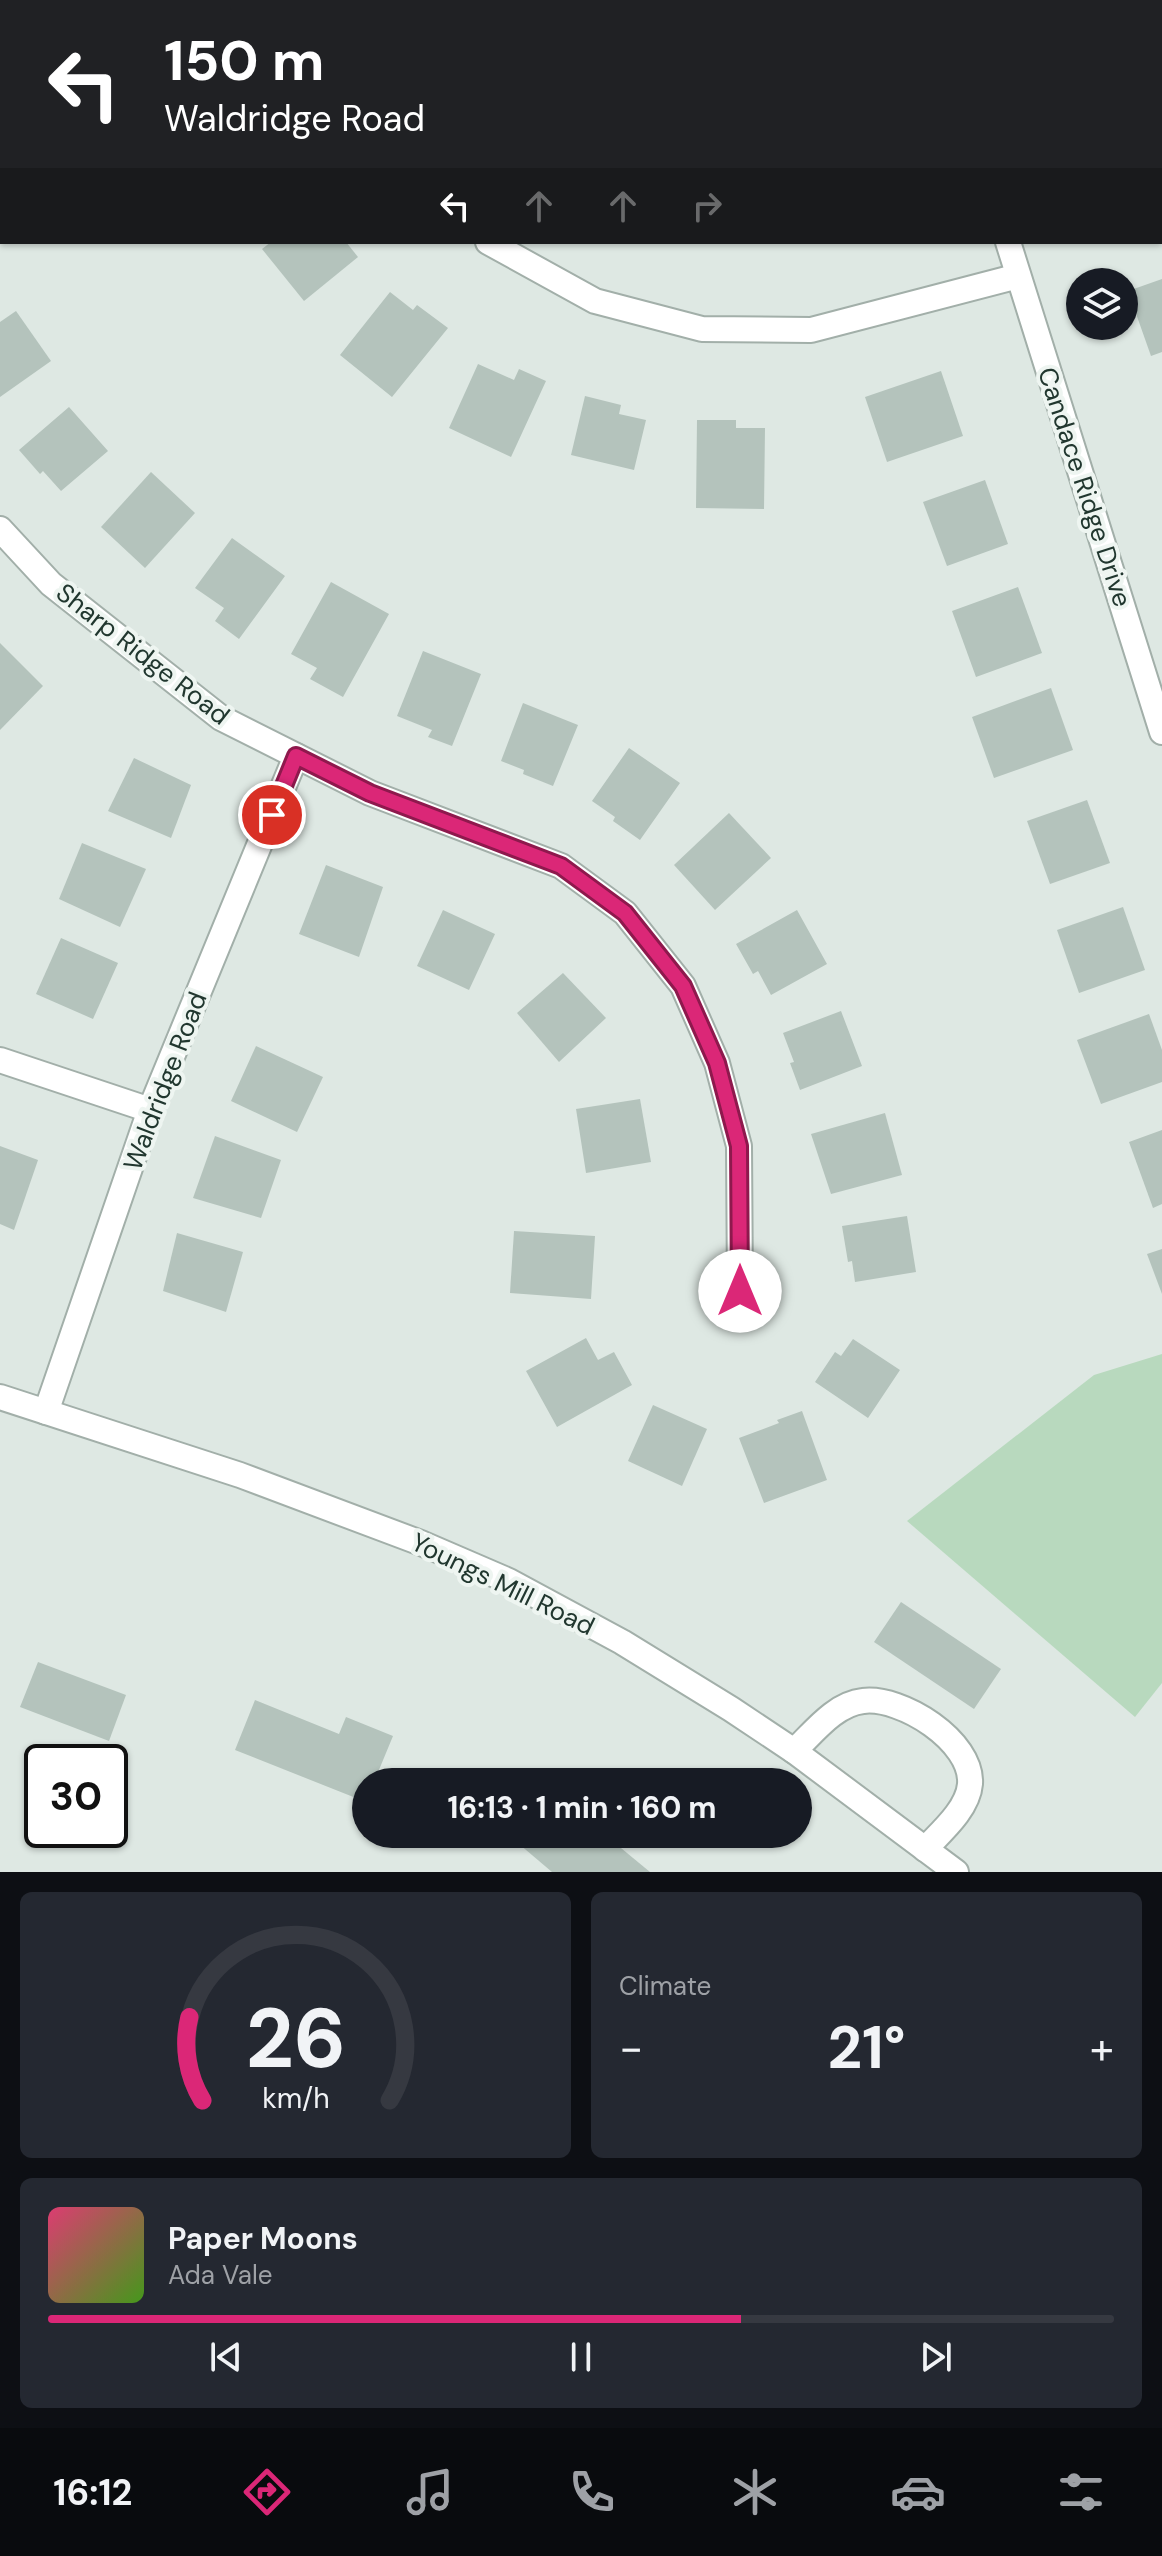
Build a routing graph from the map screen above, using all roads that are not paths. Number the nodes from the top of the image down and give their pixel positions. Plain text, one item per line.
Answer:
1 (492, 244) edge
2 (1009, 244) edge
3 (1018, 276) junction
4 (0, 529) edge
5 (1162, 732) edge
6 (296, 756) junction
7 (0, 1060) edge
8 (150, 1110) junction
9 (740, 1291) dead end
10 (0, 1397) edge
11 (46, 1412) junction
12 (794, 1751) junction
13 (925, 1849) junction
14 (956, 1872) edge

1 - 3 street
2 - 3 street, Candace Ridge Drive
3 - 5 street, Candace Ridge Drive
4 - 6 street, Sharp Ridge Road
6 - 8 street, Waldridge Road
6 - 9 street, Sharp Ridge Road
7 - 8 street
8 - 11 street, Waldridge Road
10 - 11 street, Youngs Mill Road
11 - 12 street, Youngs Mill Road
12 - 13 street, Youngs Mill Road
12 - 13 street
13 - 14 street, Youngs Mill Road

